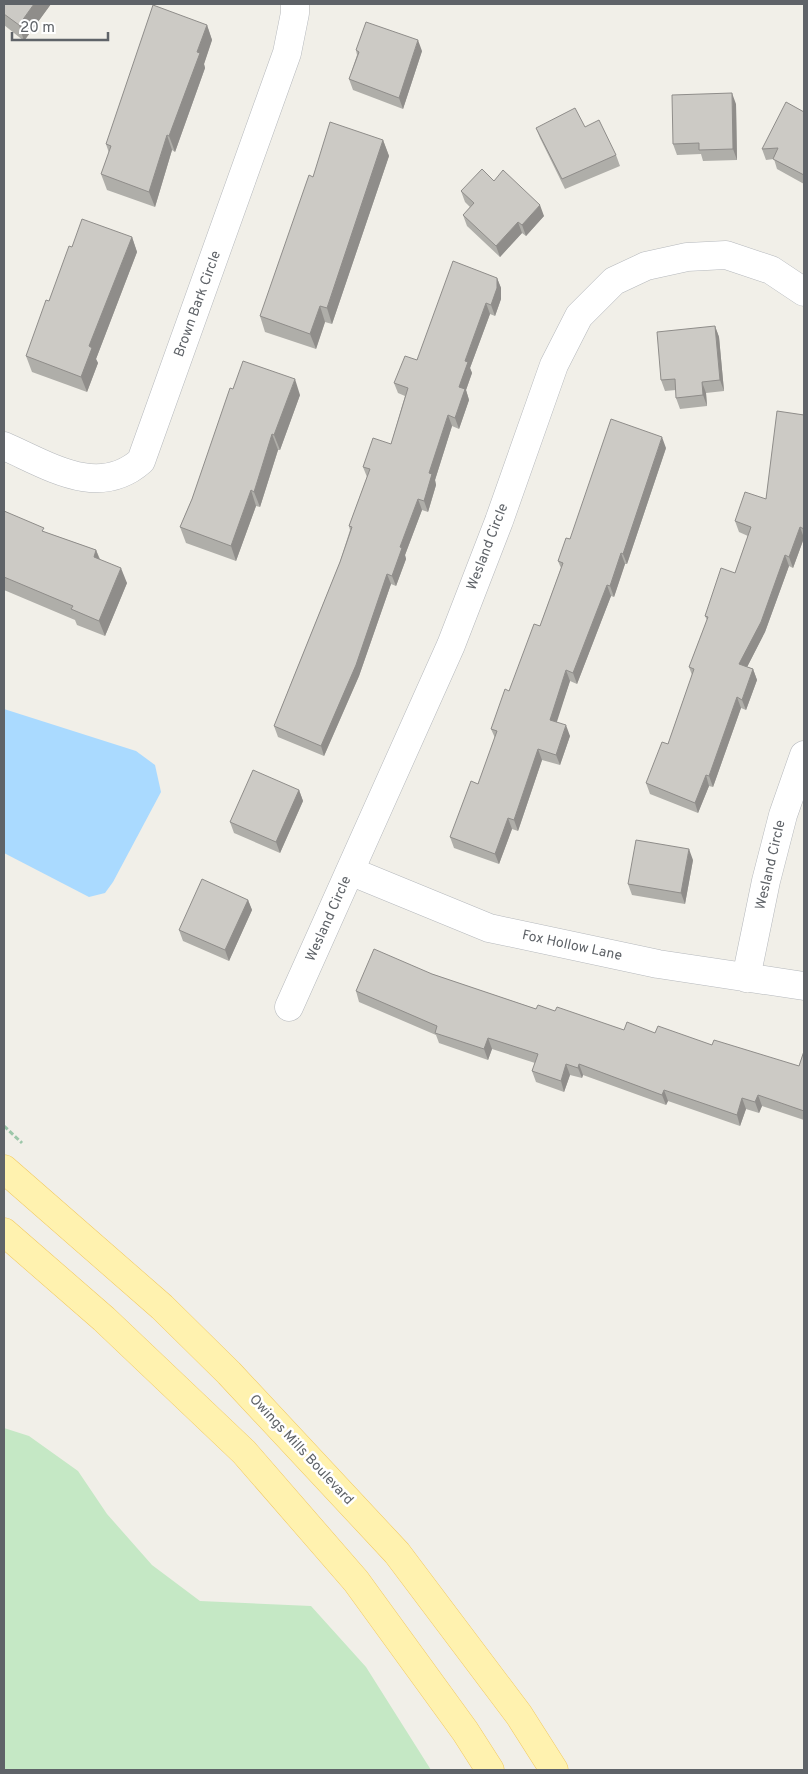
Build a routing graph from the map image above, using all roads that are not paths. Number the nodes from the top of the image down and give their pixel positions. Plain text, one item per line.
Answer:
1 (295, 4) edge
2 (804, 292) edge
3 (4, 446) edge
4 (804, 755) edge
5 (350, 870) junction
6 (746, 978) junction
7 (804, 986) edge
8 (289, 1007) dead end
9 (4, 1169) edge
10 (4, 1232) edge
11 (490, 1770) edge
12 (554, 1770) edge

1 - 3 street, Brown Bark Circle
2 - 5 street, Wesland Circle
4 - 6 street, Wesland Circle
5 - 6 street, Fox Hollow Lane
5 - 8 street, Wesland Circle
6 - 7 street, Fox Hollow Lane
9 - 12 main road, Owings Mills Boulevard
10 - 11 main road

